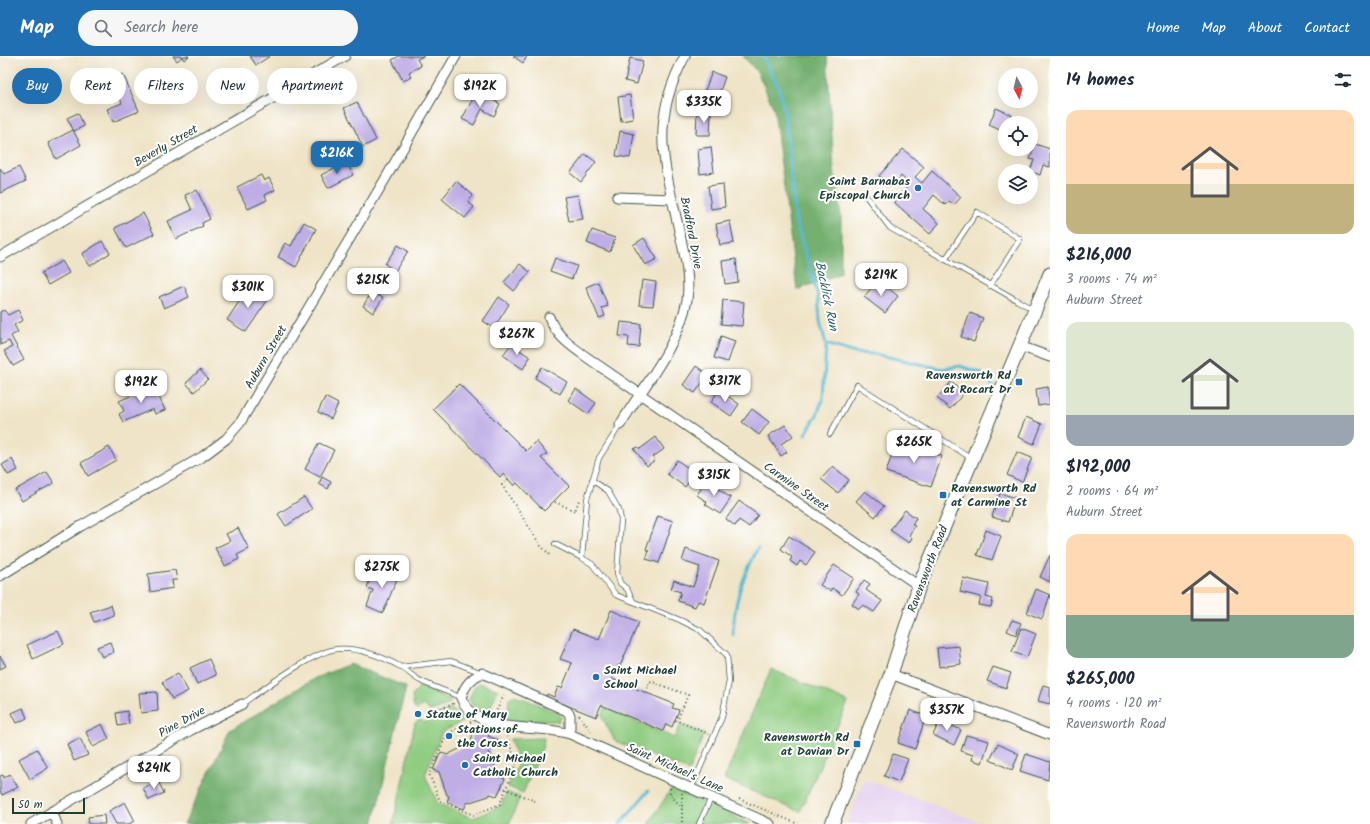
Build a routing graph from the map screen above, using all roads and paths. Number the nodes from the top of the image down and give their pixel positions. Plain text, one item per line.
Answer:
1 (345, 56) edge
2 (456, 56) edge
3 (685, 56) edge
4 (865, 195) dead end
5 (617, 197) dead end
6 (672, 199) junction
7 (0, 257) edge
8 (945, 260) junction
9 (1050, 274) edge
10 (990, 286) junction
11 (1035, 311) junction
12 (549, 317) dead end
13 (1020, 346) junction
14 (1050, 357) edge
15 (640, 393) junction
16 (620, 425) joint
17 (830, 434) dead end
18 (972, 459) junction
19 (508, 479) dead end
20 (592, 480) junction
21 (555, 502) dead end
22 (575, 511) dead end
23 (555, 544) dead end
24 (550, 555) dead end
25 (582, 558) junction
26 (0, 576) edge
27 (919, 586) junction
28 (633, 602) junction
29 (401, 667) junction
30 (482, 673) junction
31 (891, 674) junction
32 (509, 685) junction
33 (646, 692) dead end
34 (461, 698) junction
35 (242, 704) joint
36 (453, 704) dead end
37 (430, 713) dead end
38 (493, 716) dead end
39 (472, 722) dead end
40 (570, 734) junction
41 (507, 735) dead end
42 (1050, 735) edge
43 (714, 736) junction
44 (672, 781) junction
45 (682, 785) junction
46 (501, 787) dead end
47 (506, 789) junction
48 (691, 789) junction
49 (733, 796) dead end
50 (711, 798) junction
51 (535, 801) dead end
52 (682, 808) junction
53 (52, 812) junction
54 (32, 824) edge
55 (57, 824) edge
56 (682, 824) edge
57 (699, 824) edge
58 (770, 824) edge
59 (798, 824) edge
60 (832, 824) edge

1 - 7 street, Beverly Street
2 - 26 street, Auburn Street
3 - 6 street, Bradford Drive
4 - 8 lane
5 - 6 street
6 - 15 street, Bradford Drive
8 - 10 lane
8 - 10 lane
9 - 11 main road, Ravensworth Road
10 - 11 lane
11 - 13 main road, Ravensworth Road
12 - 15 street, Carmine Street
13 - 14 street
13 - 18 main road, Ravensworth Road
15 - 16 street, Bradford Drive
15 - 27 street, Carmine Street
16 - 20 lane
17 - 18 lane
18 - 27 main road, Ravensworth Road
19 - 24 path
20 - 25 lane
20 - 28 lane
21 - 22 path
23 - 25 lane
25 - 28 lane
27 - 31 main road, Ravensworth Road
28 - 43 lane
29 - 30 lane
29 - 34 lane
29 - 35 lane
30 - 32 street
30 - 34 street
31 - 42 street
31 - 60 main road, Ravensworth Road
32 - 38 path
32 - 40 street
33 - 43 path
34 - 40 street, Saint Michael's Lane
35 - 53 street, Pine Drive
36 - 37 path
39 - 47 path
40 - 44 street, Saint Michael's Lane
41 - 47 path
43 - 48 lane
44 - 45 street, Saint Michael's Lane
44 - 52 path
45 - 48 street, Saint Michael's Lane
45 - 52 path
46 - 47 path
47 - 51 path
48 - 50 street, Saint Michael's Lane
49 - 59 path
50 - 57 lane
50 - 58 street, Saint Michael's Lane
52 - 56 path
53 - 54 street, Pine Drive
53 - 55 street

